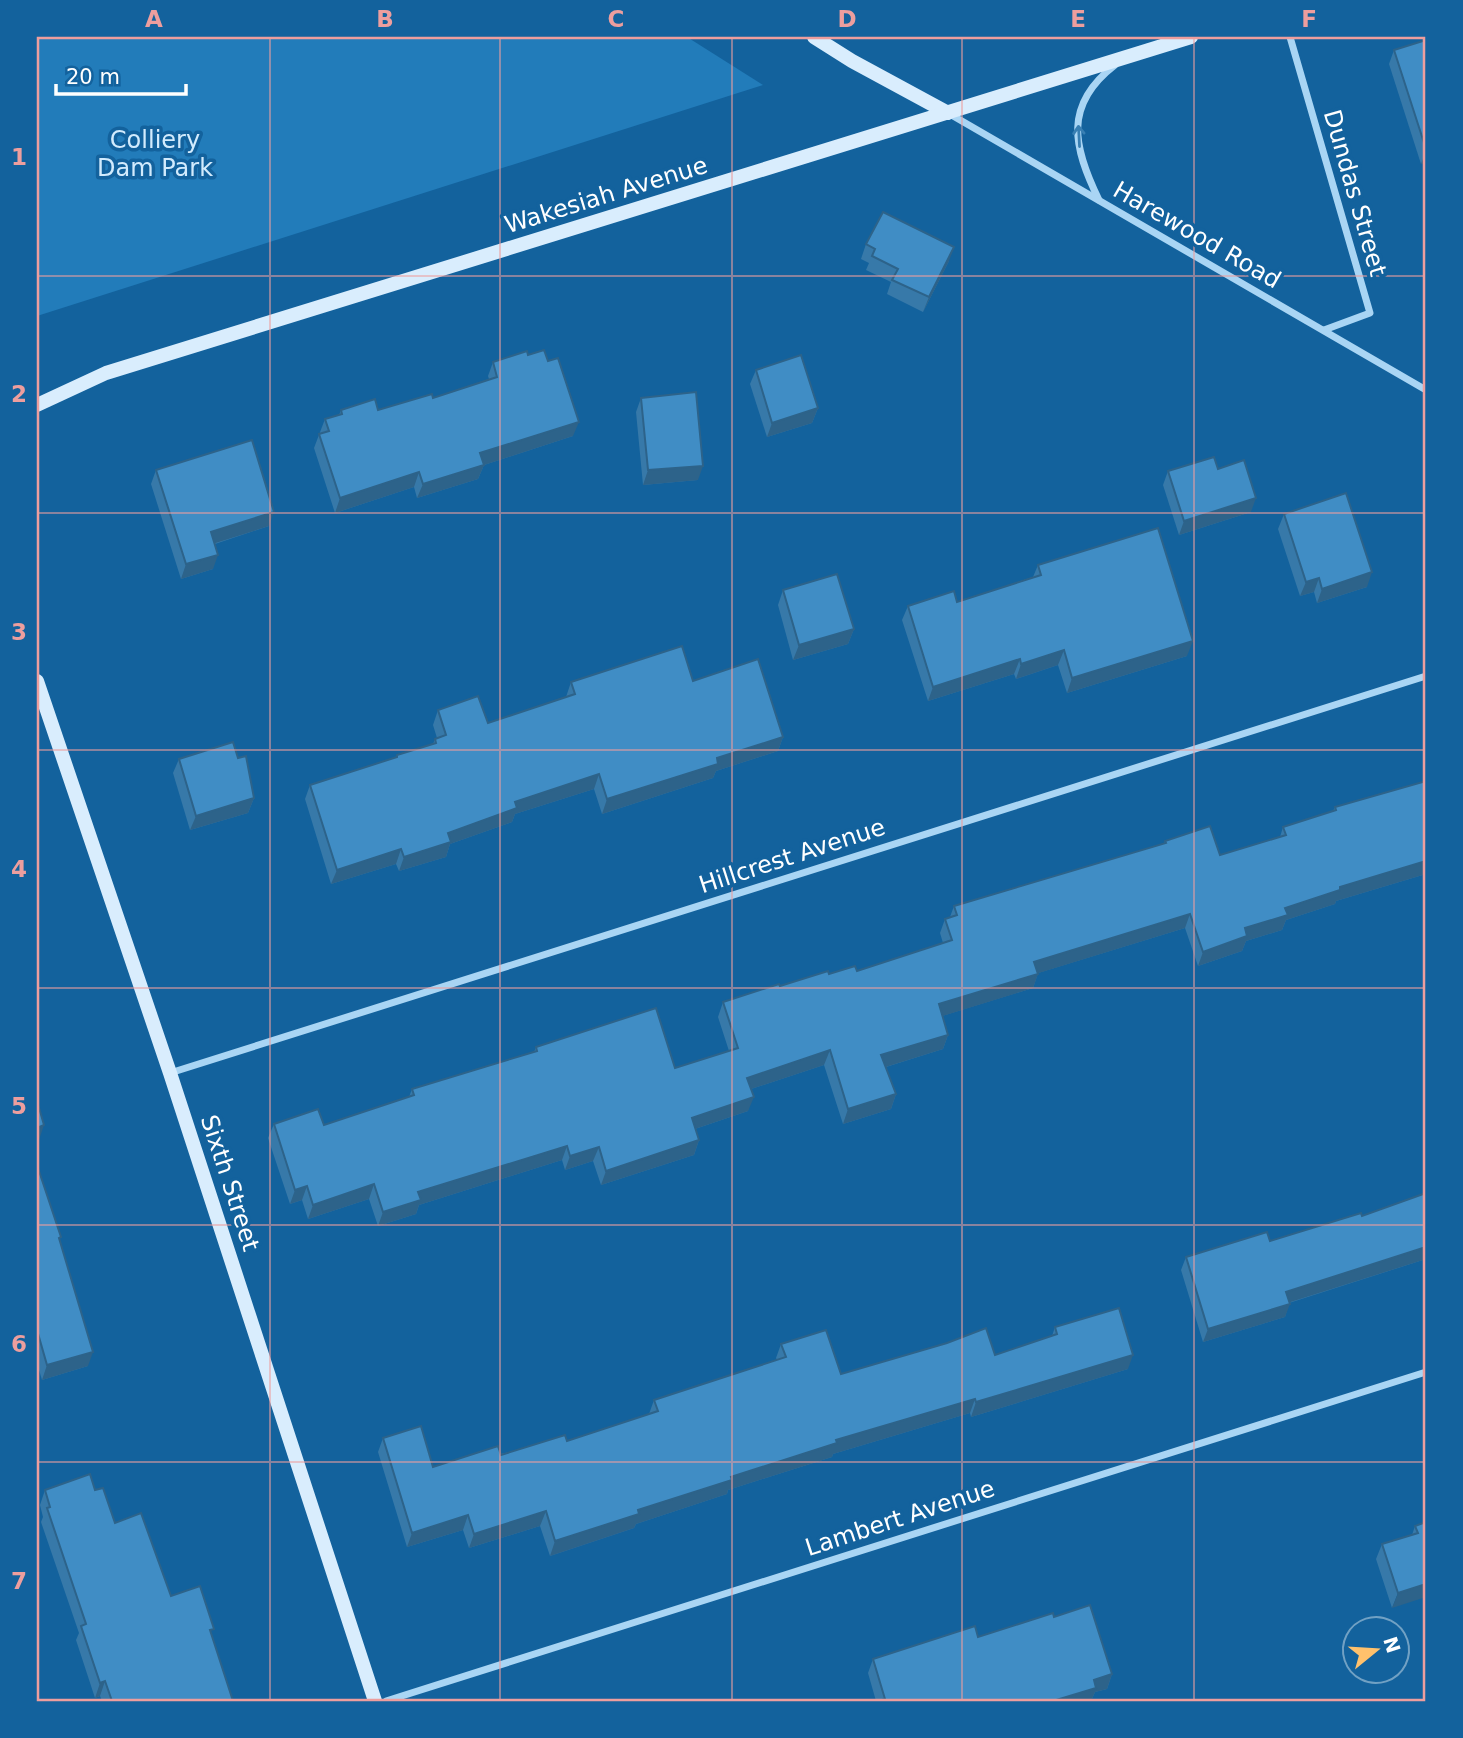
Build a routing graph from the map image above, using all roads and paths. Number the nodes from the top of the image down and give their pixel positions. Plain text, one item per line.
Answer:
1 (814, 37) edge
2 (1191, 37) edge
3 (1290, 37) edge
4 (1133, 55) junction
5 (948, 113) junction
6 (1099, 201) junction
7 (1324, 330) junction
8 (1426, 390) edge
9 (37, 405) edge
10 (1426, 676) edge
11 (37, 681) edge
12 (170, 1073) junction
13 (1426, 1371) edge
14 (375, 1701) edge
15 (386, 1701) edge

1 - 5 street
2 - 4 street, Wakesiah Avenue
3 - 7 street, Dundas Street
4 - 5 street, Wakesiah Avenue
6 -> 4 street
5 - 6 street, Harewood Road
5 - 9 street, Wakesiah Avenue
6 - 7 street, Harewood Road
7 - 8 street, Harewood Road
10 - 12 street, Hillcrest Avenue
11 - 12 street, Sixth Street
12 - 14 street, Sixth Street
13 - 15 street, Lambert Avenue

